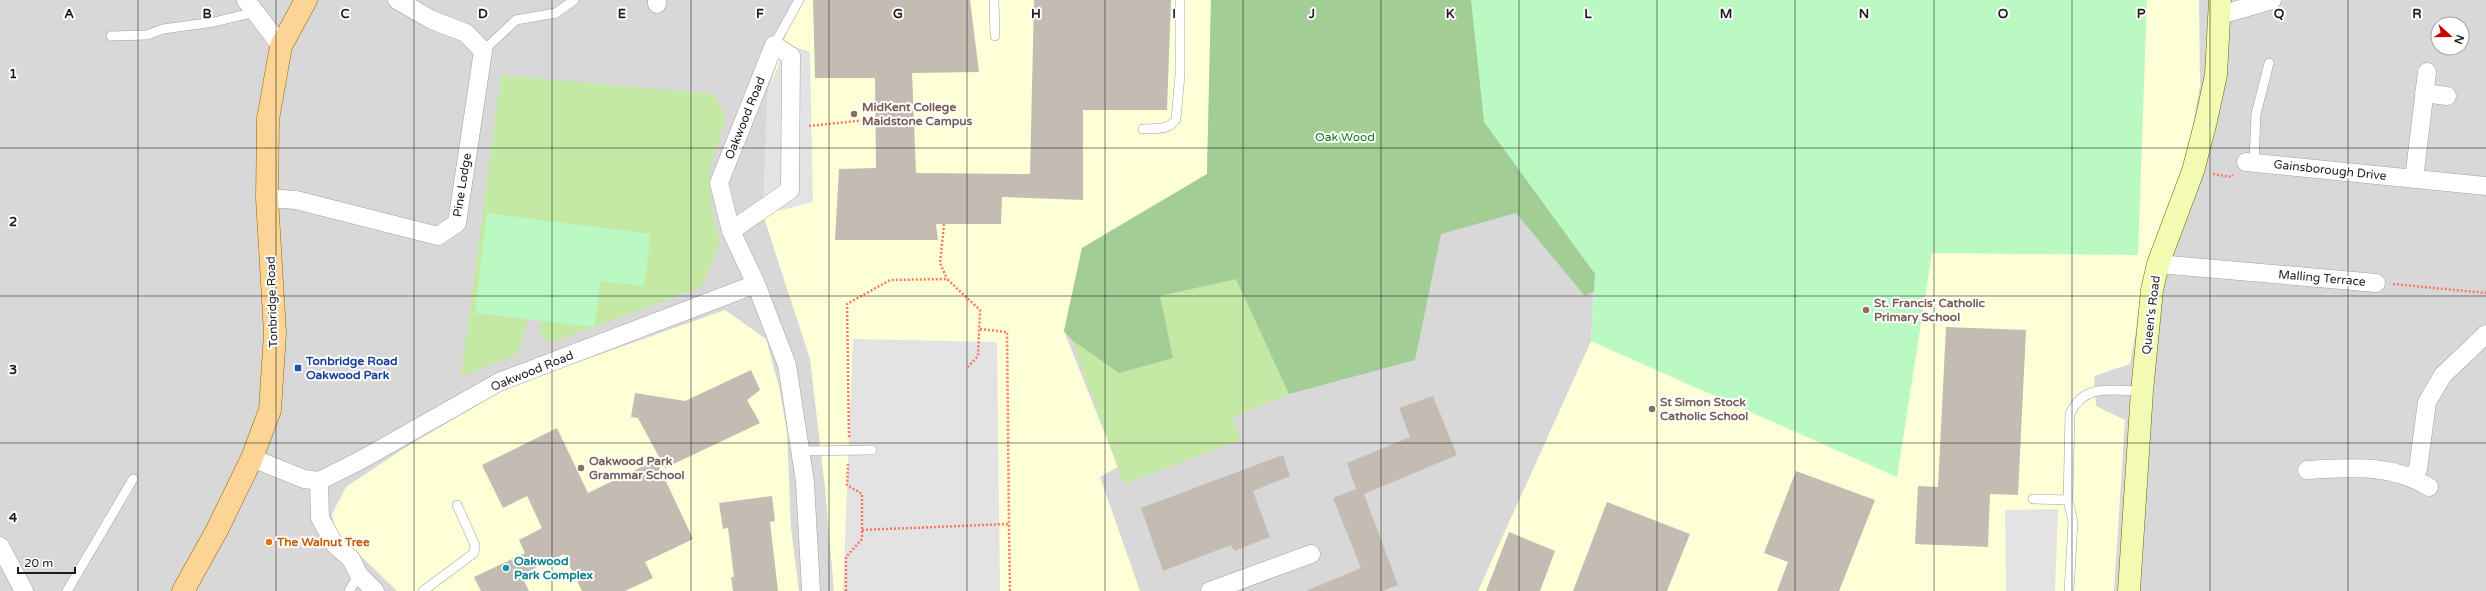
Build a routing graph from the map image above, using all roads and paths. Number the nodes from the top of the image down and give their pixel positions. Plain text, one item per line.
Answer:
1 (306, 0) edge
2 (397, 0) edge
3 (574, 0) edge
4 (799, 0) edge
5 (994, 0) edge
6 (1180, 0) edge
7 (2272, 0) edge
8 (251, 6) edge
9 (2220, 8) edge
10 (111, 36) dead end
11 (995, 36) dead end
12 (281, 46) junction
13 (774, 46) junction
14 (483, 51) junction
15 (2270, 63) dead end
16 (2427, 72) dead end
17 (2424, 93) junction
18 (2447, 96) dead end
19 (876, 119) dead end
20 (791, 127) junction
21 (1143, 129) dead end
22 (2250, 162) junction
23 (2193, 171) junction
24 (2414, 179) junction
25 (2486, 186) edge
26 (267, 198) junction
27 (944, 224) dead end
28 (731, 231) junction
29 (2158, 264) junction
30 (947, 279) junction
31 (2376, 282) joint
32 (756, 284) junction
33 (2486, 293) edge
34 (980, 328) junction
35 (2486, 334) edge
36 (968, 367) dead end
37 (2142, 391) junction
38 (849, 450) junction
39 (872, 450) dead end
40 (800, 451) junction
41 (252, 458) junction
42 (2307, 470) dead end
43 (2412, 477) junction
44 (133, 479) dead end
45 (319, 481) junction
46 (2430, 487) dead end
47 (2034, 499) dead end
48 (2068, 500) junction
49 (457, 505) dead end
50 (1009, 524) junction
51 (862, 530) junction
52 (0, 546) edge
53 (1311, 554) dead end
54 (359, 575) junction
55 (24, 591) edge
56 (67, 591) edge
57 (183, 591) edge
58 (349, 591) edge
59 (375, 591) edge
60 (423, 591) edge
61 (811, 591) edge
62 (846, 591) edge
63 (1010, 591) edge
64 (1210, 591) edge
65 (2069, 591) edge
66 (2129, 591) edge

1 - 12 main road, Tonbridge Road
2 - 14 street
3 - 14 lane
4 - 13 lane, Oakwood Road
5 - 11 lane
6 - 21 lane
7 - 9 street
8 - 10 lane
8 - 12 street
9 - 23 street, Queen's Road
12 - 26 main road, Tonbridge Road
13 - 20 street
13 - 28 street, Oakwood Road
14 - 26 street, Pine Lodge
15 - 22 lane
16 - 17 street
17 - 18 street
17 - 24 street
19 - 20 path
20 - 28 street
22 - 23 path
22 - 24 street, Gainsborough Drive
23 - 29 street, Queen's Road
24 - 25 street, Gainsborough Drive
26 - 41 main road, Tonbridge Road
27 - 30 path
28 - 32 street, Oakwood Road
29 - 31 street, Malling Terrace
29 - 37 street, Queen's Road
30 - 34 path
30 - 38 path
31 - 33 path, Malling Terrace
32 - 40 street, Oakwood Road
32 - 45 street, Oakwood Road
34 - 36 path
34 - 50 path
35 - 43 street
37 - 48 lane
37 - 66 street, Queen's Road
38 - 39 lane
38 - 40 lane
38 - 51 path
40 - 61 street, Oakwood Road
41 - 45 street
41 - 57 main road, Tonbridge Road
42 - 43 street
43 - 46 street
44 - 56 lane
45 - 54 street
47 - 48 lane
48 - 65 lane
49 - 60 lane
50 - 51 path
50 - 63 path
51 - 62 path
52 - 55 street
53 - 64 street
54 - 58 lane
54 - 59 street

